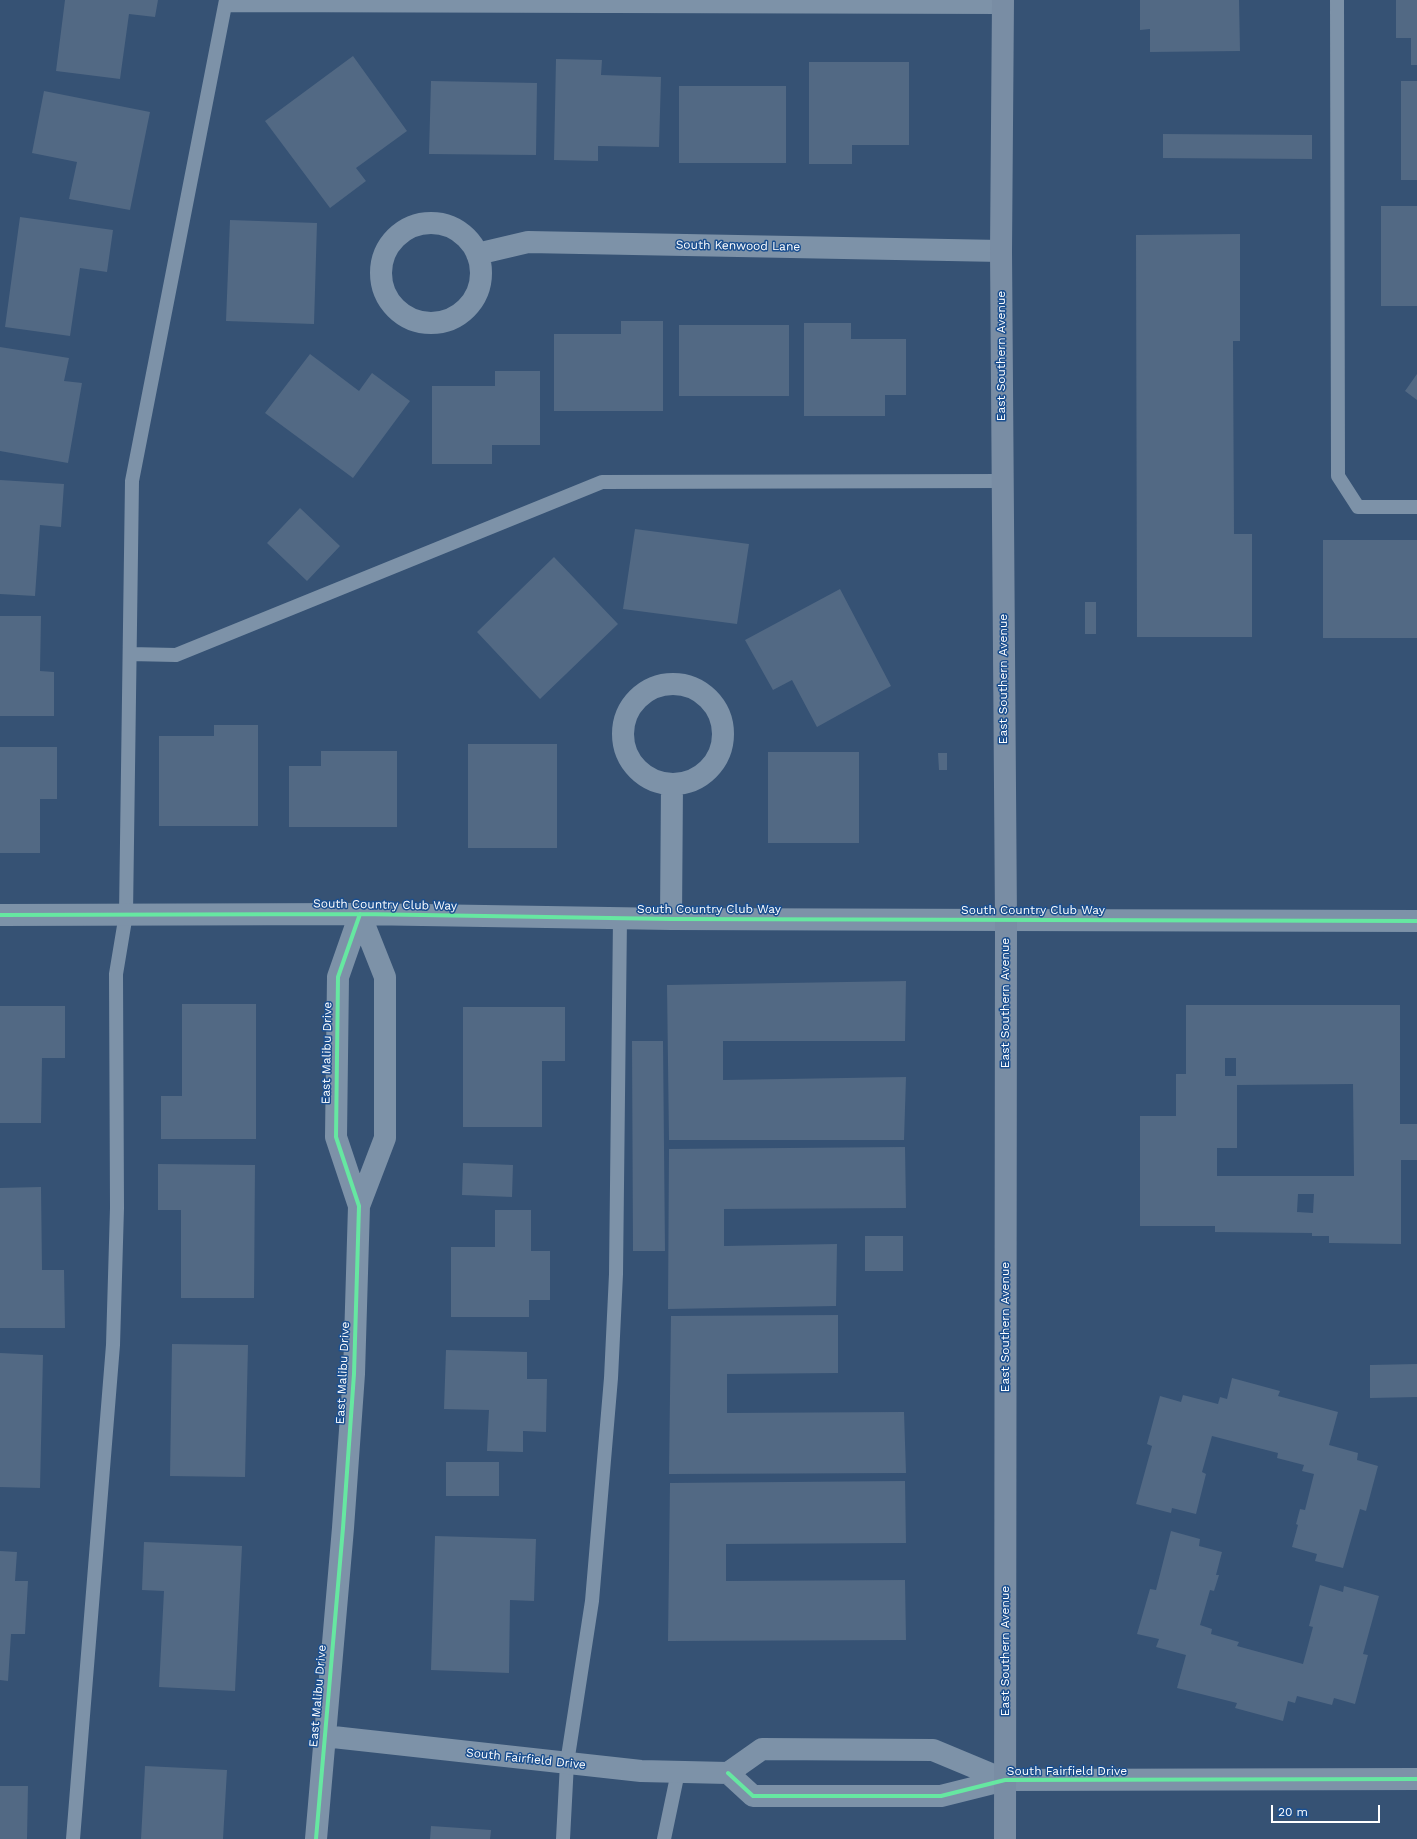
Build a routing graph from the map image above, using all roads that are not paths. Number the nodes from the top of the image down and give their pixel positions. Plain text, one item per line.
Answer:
1 (1337, 0) edge
2 (225, 2) edge
3 (1003, 3) edge
4 (1001, 251) junction
5 (477, 254) junction
6 (1002, 481) junction
7 (1417, 507) edge
8 (130, 654) junction
9 (672, 784) junction
10 (126, 914) junction
11 (360, 914) junction
12 (0, 915) edge
13 (620, 918) junction
14 (672, 919) junction
15 (1006, 920) junction
16 (1417, 922) edge
17 (359, 1206) junction
18 (324, 1736) junction
19 (567, 1763) junction
20 (678, 1772) junction
21 (728, 1773) junction
22 (1417, 1779) edge
23 (1005, 1780) junction
24 (73, 1839) edge
25 (316, 1839) edge
26 (563, 1839) edge
27 (664, 1839) edge
28 (1005, 1839) edge

1 - 7 lane
2 - 3 lane
2 - 8 lane
3 - 4 main road, East Southern Avenue
4 - 5 street, South Kenwood Lane
4 - 6 main road, East Southern Avenue
5 - 5 street
6 - 8 lane
6 - 15 main road, East Southern Avenue
8 - 10 lane
9 - 9 street
9 - 14 street
10 - 11 street, South Country Club Way
10 - 12 street, South Country Club Way
10 - 24 lane
11 - 13 street, South Country Club Way
11 - 17 street, East Malibu Drive
11 - 17 street, East Malibu Drive
13 - 14 street, South Country Club Way
13 - 19 lane
14 - 15 street, South Country Club Way
15 - 16 street, South Country Club Way
15 - 23 main road, East Southern Avenue
17 - 18 street, East Malibu Drive
18 - 19 street, South Fairfield Drive
18 - 25 street, East Malibu Drive
19 - 20 street, South Fairfield Drive
19 - 26 lane
20 - 21 street, South Fairfield Drive
20 - 27 lane
21 - 23 street, South Fairfield Drive
21 - 23 street, South Fairfield Drive
22 - 23 street, South Fairfield Drive
23 - 28 main road, East Southern Avenue

